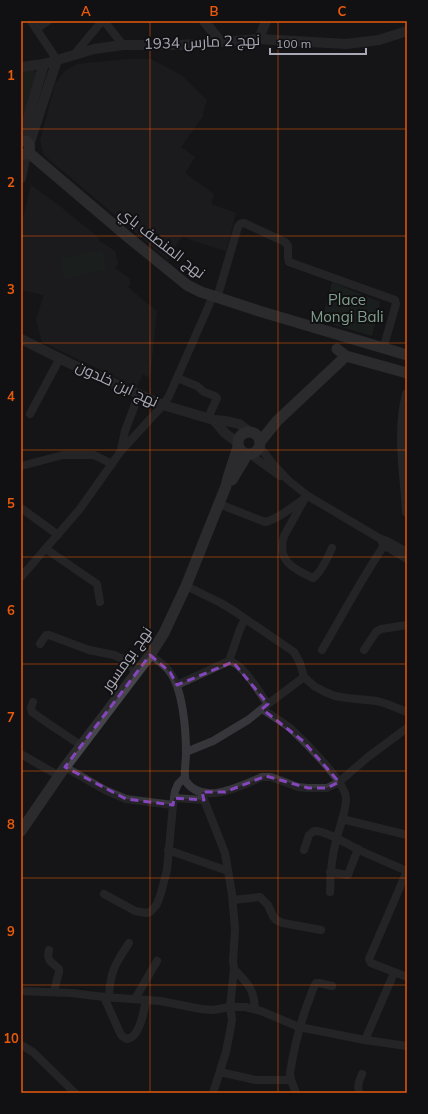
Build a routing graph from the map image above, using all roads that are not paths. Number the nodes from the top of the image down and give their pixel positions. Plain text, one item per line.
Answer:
1 (31, 21) edge
2 (48, 21) edge
3 (103, 21) edge
4 (204, 21) edge
5 (266, 21) edge
6 (36, 29) junction
7 (407, 31) edge
8 (259, 39) junction
9 (221, 42) junction
10 (123, 45) junction
11 (73, 56) junction
12 (56, 60) junction
13 (44, 64) junction
14 (21, 67) edge
15 (24, 147) edge
16 (21, 178) edge
17 (215, 297) junction
18 (344, 337) junction
19 (21, 339) edge
20 (383, 349) junction
21 (341, 352) junction
22 (407, 355) edge
23 (60, 358) junction
24 (407, 373) edge
25 (177, 378) junction
26 (138, 394) junction
27 (407, 394) edge
28 (163, 405) junction
29 (30, 414) dead end
30 (211, 419) junction
31 (277, 421) junction
32 (251, 432) junction
33 (260, 444) junction
34 (243, 450) junction
35 (121, 451) junction
36 (112, 464) junction
37 (21, 466) edge
38 (288, 480) junction
39 (406, 491) edge
40 (306, 496) junction
41 (219, 504) junction
42 (21, 508) edge
43 (407, 512) edge
44 (58, 535) junction
45 (383, 541) junction
46 (332, 548) dead end
47 (46, 549) junction
48 (407, 552) edge
49 (407, 559) edge
50 (21, 577) edge
51 (186, 586) junction
52 (100, 602) dead end
53 (245, 619) junction
54 (407, 625) edge
55 (40, 644) dead end
56 (322, 650) dead end
57 (364, 650) dead end
58 (150, 655) junction
59 (229, 661) junction
60 (137, 673) junction
61 (304, 676) junction
62 (177, 685) junction
63 (33, 702) dead end
64 (265, 706) junction
65 (407, 712) edge
66 (406, 731) edge
67 (82, 746) junction
68 (186, 752) junction
69 (21, 754) edge
70 (62, 772) junction
71 (185, 777) junction
72 (339, 782) junction
73 (202, 792) junction
74 (204, 800) junction
75 (173, 802) junction
76 (342, 820) junction
77 (21, 831) edge
78 (407, 835) edge
79 (337, 838) junction
80 (358, 849) junction
81 (168, 850) junction
82 (304, 850) dead end
83 (228, 871) junction
84 (407, 871) edge
85 (330, 872) junction
86 (330, 892) dead end
87 (104, 894) dead end
88 (233, 900) junction
89 (321, 930) dead end
90 (129, 943) dead end
91 (49, 950) dead end
92 (157, 961) dead end
93 (234, 969) junction
94 (394, 973) junction
95 (407, 978) edge
96 (332, 986) dead end
97 (21, 991) edge
98 (54, 992) junction
99 (106, 997) junction
100 (135, 999) junction
101 (146, 1000) junction
102 (230, 1008) junction
103 (255, 1009) junction
104 (299, 1027) junction
105 (366, 1040) junction
106 (21, 1045) edge
107 (407, 1046) edge
108 (220, 1072) junction
109 (362, 1074) dead end
110 (291, 1080) junction
111 (75, 1093) edge
112 (213, 1093) edge
113 (296, 1093) edge
114 (359, 1093) edge

1 - 6 street
2 - 6 street
3 - 10 street
3 - 11 street
4 - 9 street
5 - 8 street
6 - 12 street
7 - 8 street, نهج 2 مارس 1934
8 - 9 street, نهج 2 مارس 1934
9 - 10 street, نهج 2 مارس 1934
10 - 11 street, نهج 2 مارس 1934
11 - 12 street, نهج 2 مارس 1934
12 - 13 street, نهج 2 مارس 1934
12 - 15 street
13 - 14 street, نهج 2 مارس 1934
13 - 15 street
15 - 16 street
15 - 17 main road, نهج المنصف باي
17 - 18 main road, نهج المنصف باي
17 - 20 street
17 - 25 street
18 - 20 main road, نهج المنصف باي
18 - 21 main road, نهج بومسور
19 - 23 street, نهج ابن خلدون
20 - 22 main road, نهج المنصف باي
21 - 24 main road
21 - 31 main road, نهج بومسور
23 - 26 street, نهج ابن خلدون
23 - 29 street
25 - 28 street
25 - 30 street
26 - 28 street, نهج ابن خلدون
26 - 35 street
27 - 39 street
28 - 30 street, نهج ابن خلدون
28 - 35 street
30 - 32 street, نهج ابن خلدون
30 - 34 street
31 - 32 main road, نهج بومسور
31 - 33 main road, نهج بومسور
32 - 33 main road
32 - 34 main road, نهج بومسور
33 - 34 main road, نهج بومسور
33 - 38 street
34 - 38 street
34 - 41 main road, نهج بومسور
35 - 36 street
36 - 37 street
36 - 44 street
38 - 40 street
39 - 43 street
40 - 41 street
40 - 45 street
40 - 46 street
41 - 51 main road, نهج بومسور
42 - 44 street
44 - 47 street
45 - 48 street
45 - 49 street
45 - 56 street
47 - 50 street
47 - 52 street
51 - 53 street
51 - 58 main road, نهج بومسور
53 - 59 street
53 - 61 street
54 - 57 street
55 - 60 street
58 - 60 main road, نهج بومسور
58 - 62 street
59 - 62 street
59 - 64 street
60 - 67 main road, نهج بومسور
61 - 64 street
61 - 65 street
62 - 68 street
63 - 67 street
64 - 68 street
64 - 72 street
66 - 72 street
67 - 70 main road, نهج بومسور
68 - 71 street
69 - 70 street
70 - 75 street
70 - 77 main road, نهج بومسور
71 - 73 street
71 - 75 street
72 - 73 street
72 - 76 street
73 - 74 street
74 - 75 street
74 - 83 street
75 - 81 street
76 - 78 street
76 - 79 street
79 - 80 street
79 - 82 street
79 - 85 street
80 - 84 street
80 - 85 street
81 - 83 street
81 - 87 street
83 - 88 street
84 - 94 street
85 - 86 street
88 - 89 street
88 - 93 street
90 - 99 street
91 - 98 street
92 - 100 street
93 - 102 street
93 - 103 street
94 - 95 street
94 - 105 street
96 - 104 street
97 - 98 street
98 - 99 street
99 - 100 street
99 - 101 street
100 - 101 street
101 - 102 street
102 - 103 street
102 - 108 street
103 - 104 street
104 - 105 street
104 - 110 street
105 - 107 street
106 - 111 street
108 - 110 street
108 - 112 street
109 - 114 street
110 - 113 street

